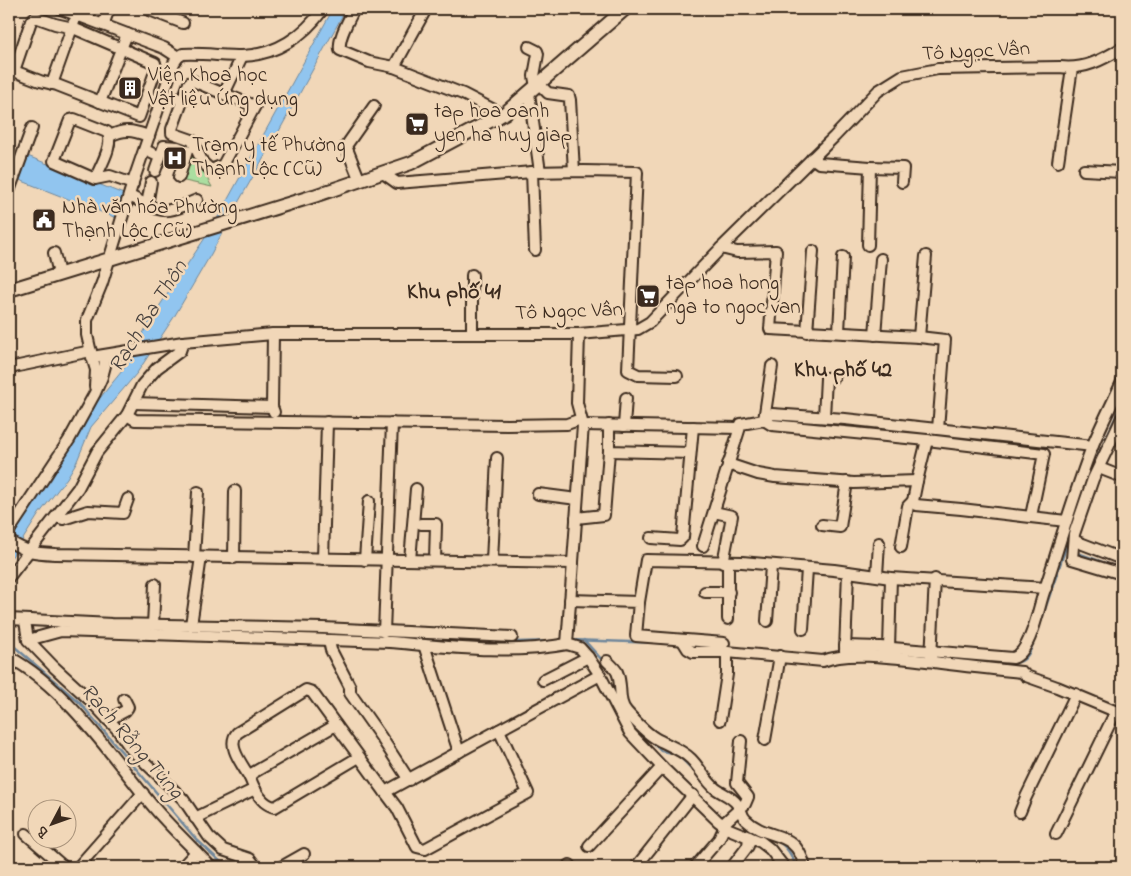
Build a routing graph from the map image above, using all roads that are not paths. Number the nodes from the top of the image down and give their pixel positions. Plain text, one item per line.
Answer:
1 (109, 9) edge
2 (147, 9) edge
3 (323, 9) edge
4 (354, 9) edge
5 (426, 9) edge
6 (625, 9) edge
7 (74, 12) edge
8 (183, 23) dead end
9 (102, 25) junction
10 (73, 28) junction
11 (127, 34) junction
12 (529, 47) dead end
13 (120, 48) junction
14 (1122, 48) edge
15 (242, 56) junction
16 (178, 57) junction
17 (394, 67) junction
18 (1072, 68) junction
19 (52, 84) junction
20 (535, 89) junction
21 (148, 92) junction
22 (224, 94) junction
23 (163, 96) junction
24 (182, 100) junction
25 (100, 102) junction
26 (374, 106) dead end
27 (498, 118) junction
28 (32, 128) dead end
29 (110, 136) junction
30 (149, 136) junction
31 (145, 150) junction
32 (160, 157) junction
33 (812, 158) junction
34 (1058, 162) dead end
35 (870, 168) junction
36 (155, 170) dead end
37 (1084, 170) dead end
38 (574, 171) junction
39 (536, 172) junction
40 (1122, 172) edge
41 (383, 173) junction
42 (179, 177) dead end
43 (95, 179) junction
44 (360, 181) junction
45 (151, 182) dead end
46 (902, 182) dead end
47 (133, 184) junction
48 (9, 191) edge
49 (129, 196) junction
50 (197, 200) dead end
51 (147, 205) junction
52 (868, 245) dead end
53 (721, 248) junction
54 (534, 250) dead end
55 (813, 251) dead end
56 (54, 253) dead end
57 (926, 256) dead end
58 (843, 257) dead end
59 (110, 258) junction
60 (881, 259) dead end
61 (59, 274) junction
62 (472, 275) dead end
63 (9, 290) edge
64 (631, 329) junction
65 (807, 332) junction
66 (839, 332) junction
67 (472, 333) junction
68 (274, 334) junction
69 (579, 334) junction
70 (875, 335) junction
71 (919, 337) junction
72 (184, 342) junction
73 (92, 354) junction
74 (104, 356) junction
75 (772, 366) dead end
76 (9, 368) edge
77 (677, 376) dead end
78 (834, 377) dead end
79 (1122, 382) edge
80 (95, 393) junction
81 (133, 403) junction
82 (274, 414) junction
83 (127, 415) junction
84 (824, 417) junction
85 (1122, 418) edge
86 (764, 420) junction
87 (327, 422) junction
88 (582, 422) junction
89 (392, 423) junction
90 (610, 425) junction
91 (693, 427) junction
92 (740, 428) junction
93 (938, 429) junction
94 (927, 440) junction
95 (1092, 446) junction
96 (609, 451) junction
97 (690, 453) junction
98 (497, 458) dead end
99 (728, 464) junction
100 (1099, 468) junction
101 (1122, 477) edge
102 (917, 481) junction
103 (847, 482) junction
104 (416, 489) dead end
105 (235, 491) dead end
106 (198, 492) dead end
107 (538, 494) dead end
108 (128, 499) dead end
109 (577, 499) junction
110 (369, 501) dead end
111 (913, 501) junction
112 (714, 512) junction
113 (1031, 516) junction
114 (56, 517) junction
115 (576, 518) junction
116 (1066, 521) junction
117 (421, 524) dead end
118 (822, 525) dead end
119 (9, 531) edge
120 (651, 538) dead end
121 (9, 541) edge
122 (1075, 542) junction
123 (879, 543) dead end
124 (703, 546) dead end
125 (901, 548) dead end
126 (26, 551) junction
127 (1121, 555) edge
128 (198, 557) junction
129 (234, 558) junction
130 (323, 559) junction
131 (365, 560) junction
132 (388, 560) junction
133 (410, 560) junction
134 (435, 560) junction
135 (492, 560) junction
136 (573, 563) junction
137 (725, 563) junction
138 (771, 566) junction
139 (807, 569) junction
140 (848, 572) junction
141 (1122, 574) edge
142 (877, 575) junction
143 (9, 577) edge
144 (891, 578) junction
145 (935, 580) junction
146 (155, 584) dead end
147 (1046, 588) junction
148 (705, 592) dead end
149 (729, 592) junction
150 (570, 600) junction
151 (639, 602) junction
152 (9, 619) edge
153 (728, 619) dead end
154 (25, 621) junction
155 (767, 621) dead end
156 (153, 624) junction
157 (192, 625) junction
158 (803, 629) dead end
159 (384, 632) junction
160 (512, 637) dead end
161 (28, 640) junction
162 (421, 640) junction
163 (567, 640) junction
164 (329, 641) junction
165 (726, 647) junction
166 (889, 648) junction
167 (845, 652) junction
168 (780, 656) junction
169 (9, 657) edge
170 (932, 657) junction
171 (588, 658) junction
172 (607, 661) dead end
173 (600, 675) junction
174 (543, 680) dead end
175 (1076, 694) junction
176 (124, 699) dead end
177 (1119, 713) edge
178 (111, 718) junction
179 (720, 720) dead end
180 (336, 726) junction
181 (499, 730) junction
182 (765, 740) dead end
183 (741, 741) dead end
184 (459, 752) junction
185 (359, 757) junction
186 (662, 767) junction
187 (250, 778) junction
188 (409, 780) junction
189 (254, 790) junction
190 (386, 792) junction
191 (142, 793) junction
192 (693, 795) junction
193 (739, 810) junction
194 (1020, 812) dead end
195 (195, 818) junction
196 (725, 823) junction
197 (26, 834) dead end
198 (1056, 834) dead end
199 (748, 837) junction
200 (589, 846) dead end
201 (196, 852) junction
202 (304, 854) dead end
203 (64, 867) edge
204 (78, 867) edge
205 (182, 867) edge
206 (211, 867) edge
207 (256, 867) edge
208 (281, 867) edge
209 (636, 867) edge
210 (695, 867) edge
211 (732, 867) edge
212 (784, 867) edge
213 (805, 867) edge

1 - 9 street
2 - 8 street
3 - 15 street
4 - 17 street
5 - 17 street
6 - 20 main road
7 - 9 street
7 - 10 street
9 - 11 street
10 - 13 street
10 - 19 street
10 - 19 street
11 - 13 street
11 - 16 street
12 - 20 street
13 - 21 street
13 - 25 street
14 - 18 street, Tô Ngọc Vân
15 - 16 street
15 - 22 street
16 - 23 street
17 - 27 street
18 - 33 street, Tô Ngọc Vân
18 - 34 street
19 - 25 street
20 - 27 main road
20 - 38 street
20 - 39 street
21 - 23 street
21 - 25 street
22 - 24 street
22 - 24 street
23 - 24 street
23 - 30 street
26 - 44 street
27 - 41 main road
28 - 48 street
29 - 30 street
29 - 43 street
29 - 43 street
30 - 31 street
31 - 32 street
31 - 47 street
32 - 36 street
32 - 42 street
33 - 35 street
33 - 53 street, Tô Ngọc Vân
35 - 46 street
35 - 52 street
37 - 40 street
38 - 39 street
38 - 64 street
39 - 41 street
39 - 54 street
41 - 44 main road
43 - 47 street
44 - 59 main road
45 - 51 street
47 - 49 street
49 - 51 street
49 - 59 street
50 - 51 street
53 - 64 street, Tô Ngọc Vân
53 - 65 street
55 - 65 street
56 - 61 street
57 - 71 street
58 - 66 street
59 - 61 main road
59 - 73 street
60 - 70 street
61 - 63 main road
62 - 67 street
64 - 69 street, Tô Ngọc Vân
64 - 77 street
65 - 66 street
66 - 70 street
67 - 68 street, Tô Ngọc Vân
67 - 69 street, Tô Ngọc Vân
68 - 72 street, Tô Ngọc Vân
68 - 82 street
69 - 88 street
70 - 71 street
71 - 93 street
72 - 74 street, Tô Ngọc Vân
72 - 81 street
73 - 74 street, Tô Ngọc Vân
73 - 76 street, Tô Ngọc Vân
73 - 80 street
74 - 80 street
75 - 86 street
78 - 84 street
79 - 95 street
80 - 119 street
81 - 82 street
81 - 83 street
82 - 83 street
82 - 87 street
83 - 114 street
84 - 86 street
84 - 93 street
85 - 100 street
86 - 92 street
86 - 94 street
87 - 89 street
87 - 130 street
88 - 89 street
88 - 90 street
88 - 109 street
89 - 132 street
90 - 91 street
90 - 96 street
91 - 92 street
91 - 97 street
92 - 99 street
93 - 95 street
94 - 102 street
94 - 113 street
95 - 116 street
96 - 97 street
96 - 115 street
97 - 120 street
98 - 135 street
99 - 103 street
99 - 112 street
100 - 101 street
100 - 122 street
102 - 103 street
102 - 111 street
103 - 118 street
104 - 133 street
105 - 129 street
106 - 128 street
107 - 109 street
108 - 114 street
109 - 115 street
110 - 131 street
111 - 113 street
111 - 125 street
112 - 124 street
112 - 137 street
113 - 116 street
114 - 126 street
115 - 136 street
116 - 147 street
117 - 134 street
121 - 126 street
122 - 127 street
122 - 141 street
123 - 142 street
126 - 128 street
126 - 143 street
128 - 129 street
128 - 157 street
129 - 130 street
130 - 131 street
131 - 132 street
132 - 133 street
132 - 159 street
133 - 134 street
134 - 135 street
135 - 136 street
136 - 150 street
137 - 138 street
137 - 149 street
137 - 151 street
138 - 139 street
138 - 155 street
139 - 140 street
139 - 158 street
140 - 142 street
140 - 167 street
142 - 144 street
144 - 145 street
144 - 166 street
145 - 147 street
145 - 170 street
146 - 156 street
147 - 170 street
148 - 149 street
149 - 153 street
150 - 151 street
150 - 163 street
151 - 165 street
152 - 154 street
154 - 156 street
154 - 161 street
156 - 157 street
157 - 159 street
159 - 162 street
160 - 162 street
161 - 164 street
161 - 178 street
162 - 163 street
162 - 164 street
162 - 184 street
163 - 171 street
164 - 188 street
165 - 168 street
165 - 179 street
166 - 167 street
166 - 170 street
167 - 168 street
167 - 170 street
168 - 182 street
169 - 191 street
170 - 175 street
171 - 173 street
171 - 174 street
172 - 193 street
173 - 181 street
173 - 186 street
175 - 177 street
175 - 194 street
176 - 178 street
177 - 198 street
178 - 195 street
180 - 185 street
180 - 187 street
180 - 187 street
181 - 184 street
181 - 190 street
183 - 193 street
184 - 188 street
185 - 189 street
185 - 190 street
186 - 192 street
186 - 200 street
187 - 189 street
188 - 190 street
189 - 195 street
191 - 201 street
191 - 204 street
192 - 196 street
192 - 209 street
193 - 196 street
193 - 213 street
195 - 207 street
196 - 199 street
196 - 210 street
197 - 203 street
199 - 211 street
199 - 212 street
201 - 205 street
201 - 206 street
202 - 208 street

